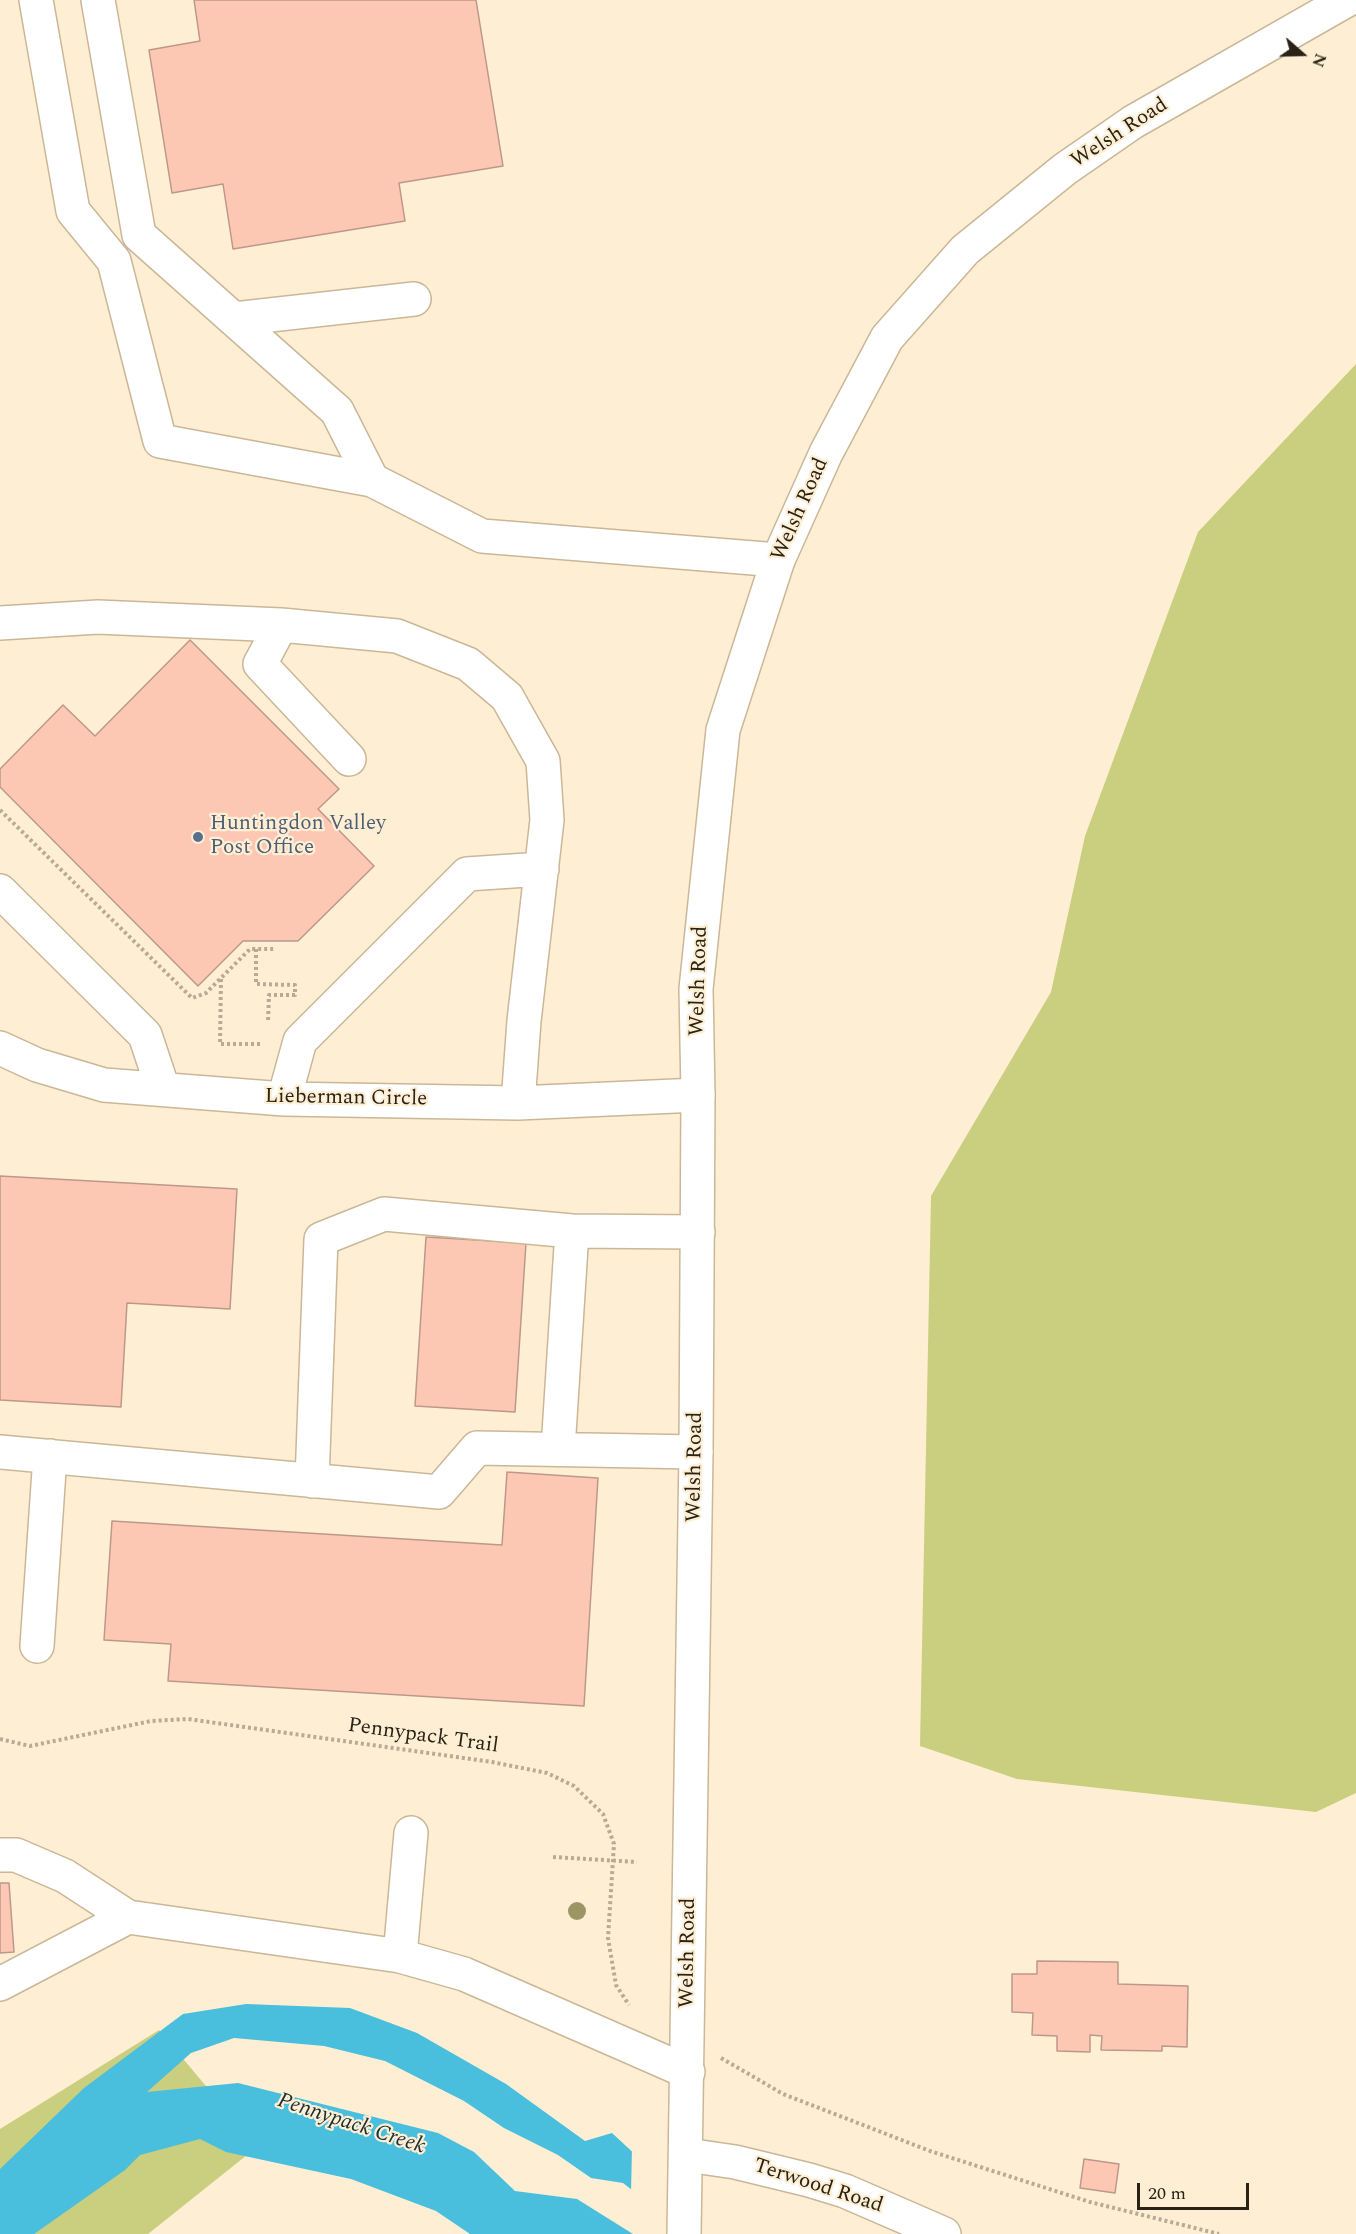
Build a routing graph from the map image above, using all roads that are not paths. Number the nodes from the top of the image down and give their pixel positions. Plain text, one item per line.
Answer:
1 (36, 0) edge
2 (98, 0) edge
3 (1347, 0) edge
4 (139, 235) junction
5 (114, 261) junction
6 (414, 299) dead end
7 (234, 319) junction
8 (372, 480) junction
9 (778, 560) junction
10 (0, 623) edge
11 (281, 625) junction
12 (349, 759) dead end
13 (542, 869) junction
14 (0, 891) edge
15 (0, 1048) edge
16 (163, 1089) junction
17 (698, 1095) junction
18 (284, 1099) junction
19 (518, 1103) junction
20 (572, 1232) junction
21 (698, 1232) junction
22 (558, 1449) junction
23 (0, 1452) edge
24 (696, 1452) junction
25 (50, 1456) junction
26 (312, 1481) junction
27 (37, 1646) dead end
28 (411, 1833) dead end
29 (0, 1855) edge
30 (128, 1917) junction
31 (400, 1956) junction
32 (0, 1984) edge
33 (688, 2072) junction
34 (686, 2169) junction
35 (684, 2234) edge
36 (944, 2234) edge

1 - 5 main road
2 - 4 main road
3 - 9 main road, Welsh Road
4 - 5 main road
4 - 7 main road
5 - 8 main road
6 - 7 main road
7 - 8 main road
8 - 9 main road
9 - 17 main road, Welsh Road
10 - 11 main road
11 - 12 main road
11 - 13 main road
13 - 18 main road
13 - 19 main road
14 - 16 main road
15 - 16 main road, Lieberman Circle
16 - 18 main road, Lieberman Circle
17 - 19 main road, Lieberman Circle
17 - 21 main road, Welsh Road
18 - 19 main road, Lieberman Circle
20 - 21 main road
20 - 22 main road
20 - 26 main road
21 - 24 main road, Welsh Road
22 - 24 main road
22 - 26 main road
23 - 25 main road
24 - 33 main road, Welsh Road
25 - 26 main road
25 - 27 main road
28 - 31 main road
29 - 30 main road
30 - 31 main road
30 - 32 main road
31 - 33 main road
33 - 34 main road, Welsh Road
34 - 35 main road, Welsh Road
34 - 36 main road, Terwood Road

